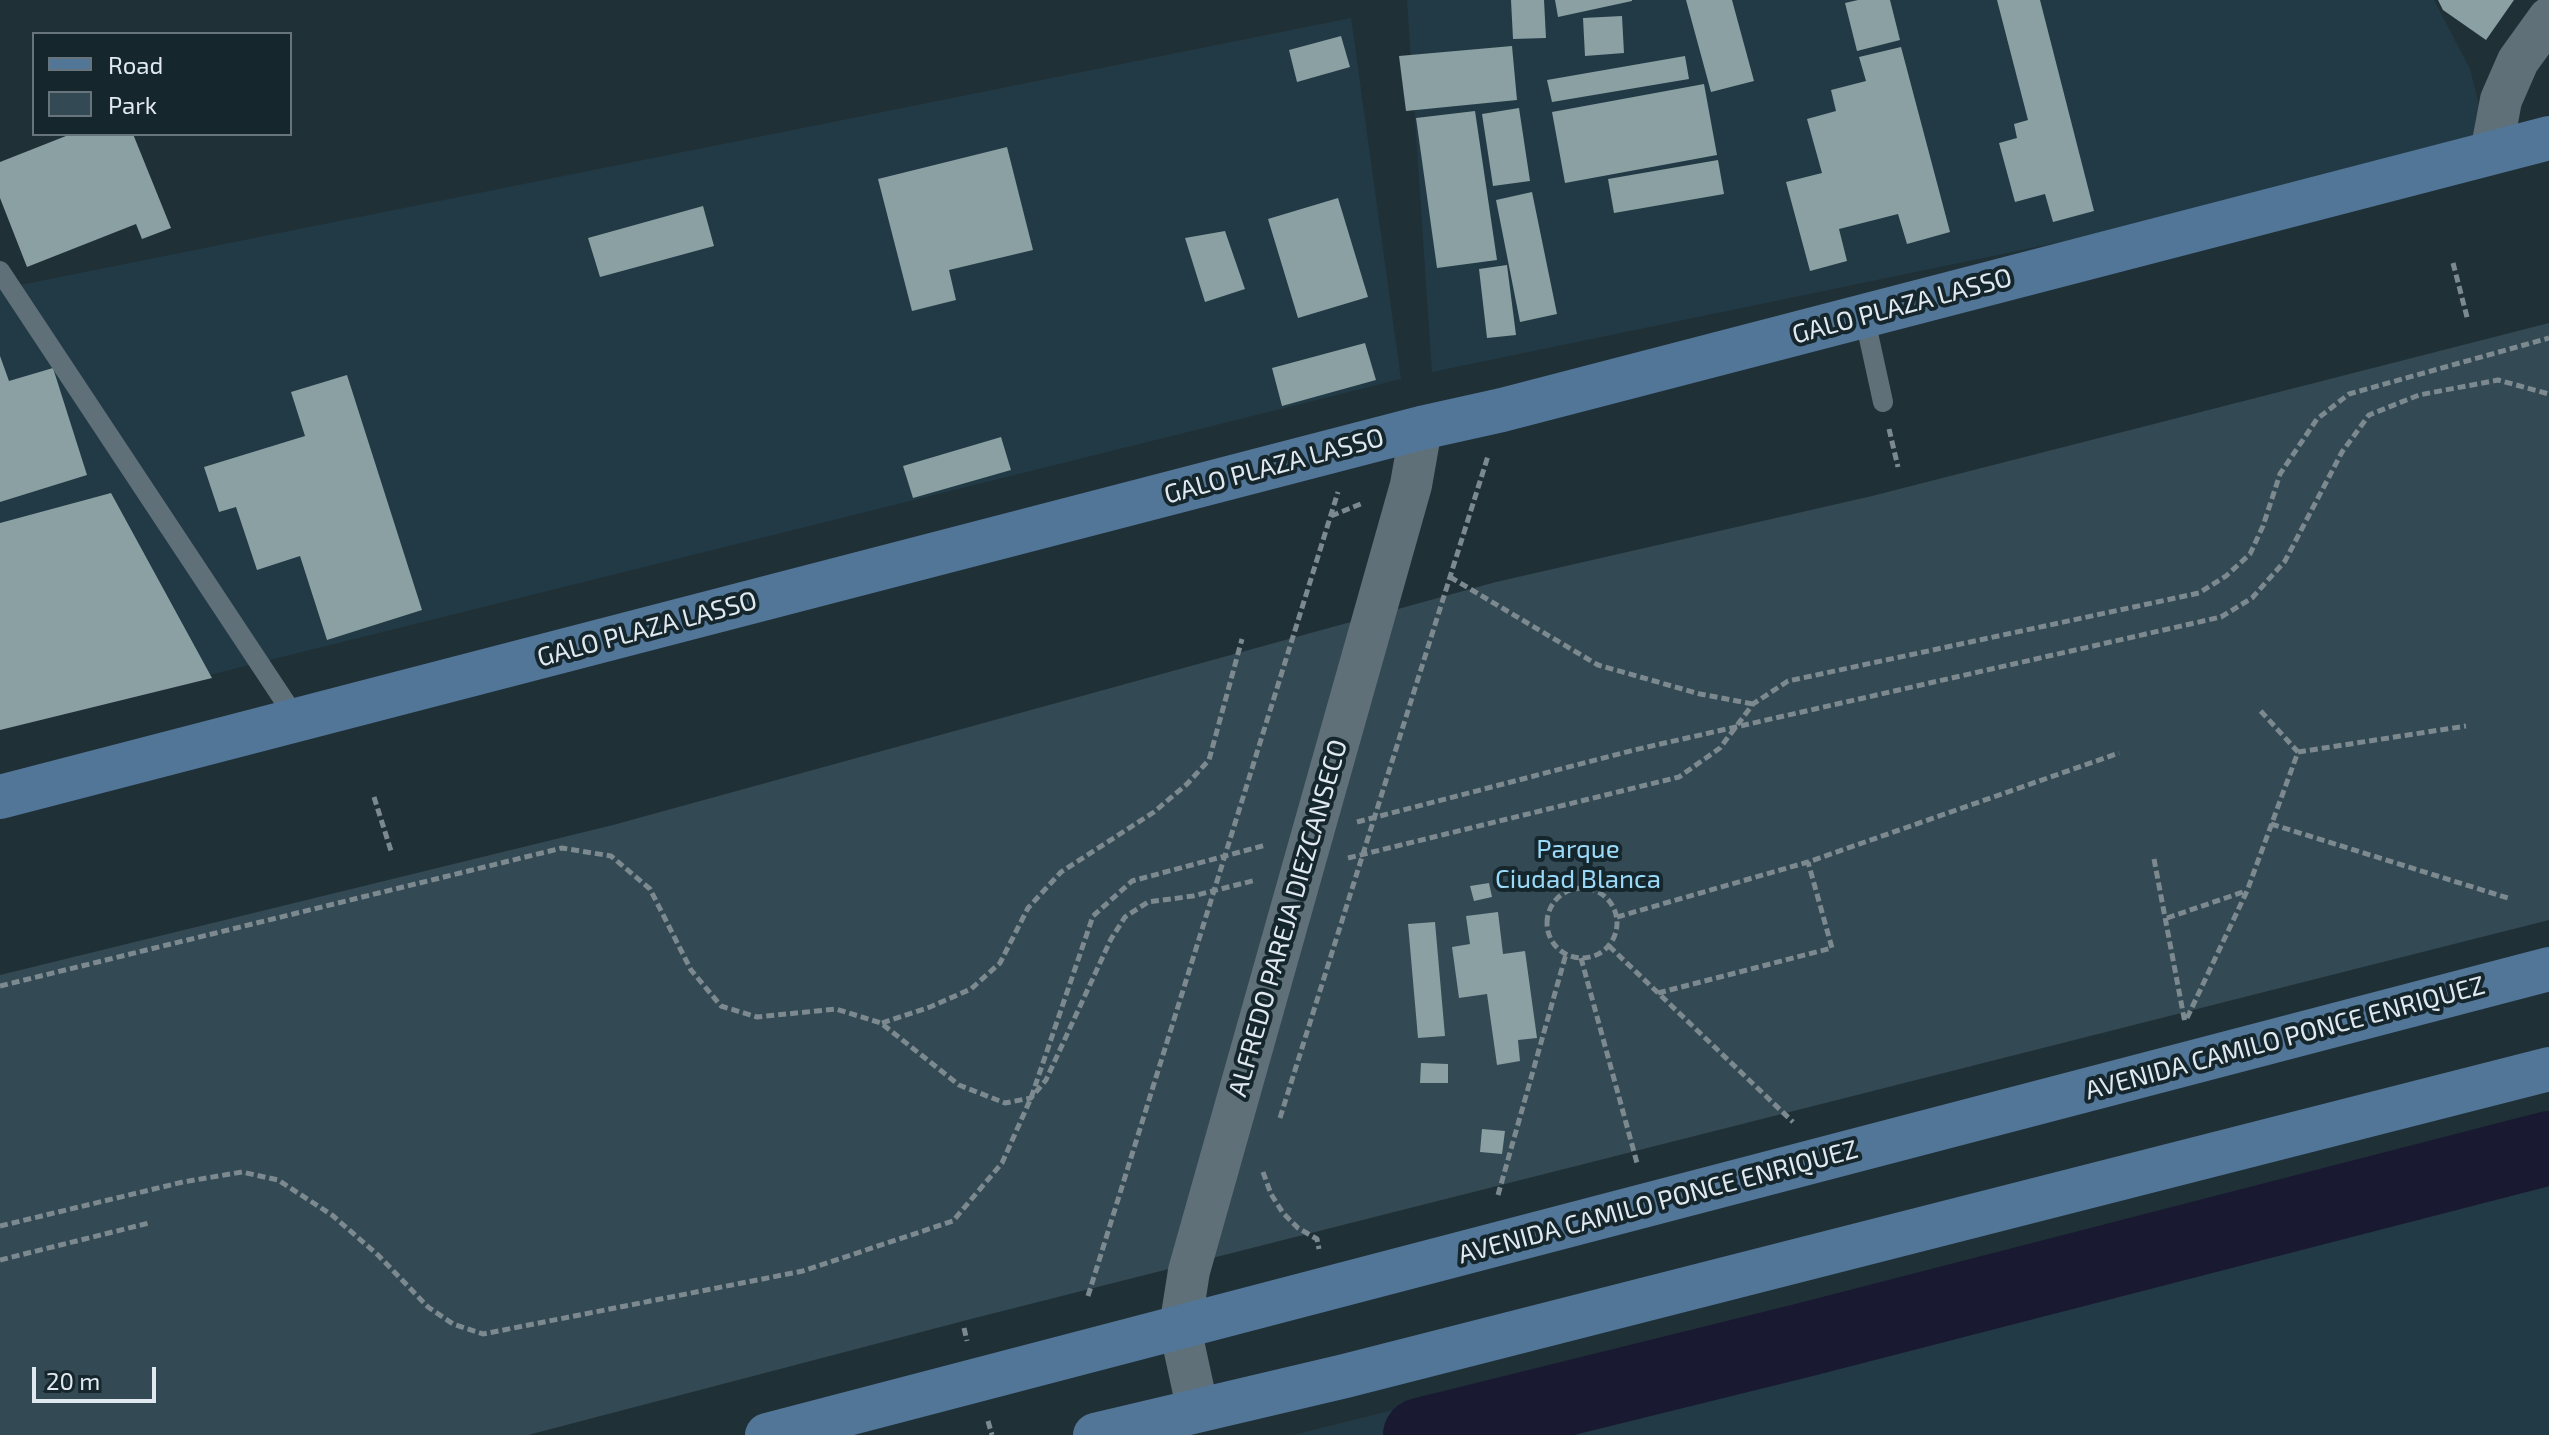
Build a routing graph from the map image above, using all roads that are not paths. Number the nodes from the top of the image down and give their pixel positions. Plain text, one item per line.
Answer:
1 (2549, 18) edge
2 (2549, 138) edge
3 (2491, 153) junction
4 (0, 271) edge
5 (1864, 315) junction
6 (1883, 402) dead end
7 (1421, 428) junction
8 (297, 720) junction
9 (0, 797) edge
10 (2549, 969) edge
11 (2549, 1069) edge
12 (1180, 1328) junction
13 (1198, 1411) junction
14 (767, 1435) edge
15 (1095, 1435) edge

1 - 3 street
2 - 3 main road, GALO PLAZA LASSO
3 - 5 main road, GALO PLAZA LASSO
4 - 8 lane
5 - 6 lane
5 - 7 main road, GALO PLAZA LASSO
7 - 8 main road, GALO PLAZA LASSO
7 - 12 street, ALFREDO PAREJA DIEZCANSECO
8 - 9 main road, GALO PLAZA LASSO
10 - 12 main road, AVENIDA CAMILO PONCE ENRIQUEZ
11 - 13 main road
12 - 13 street, ALFREDO PAREJA DIEZCANSECO
12 - 14 main road, AVENIDA CAMILO PONCE ENRIQUEZ
13 - 15 main road

